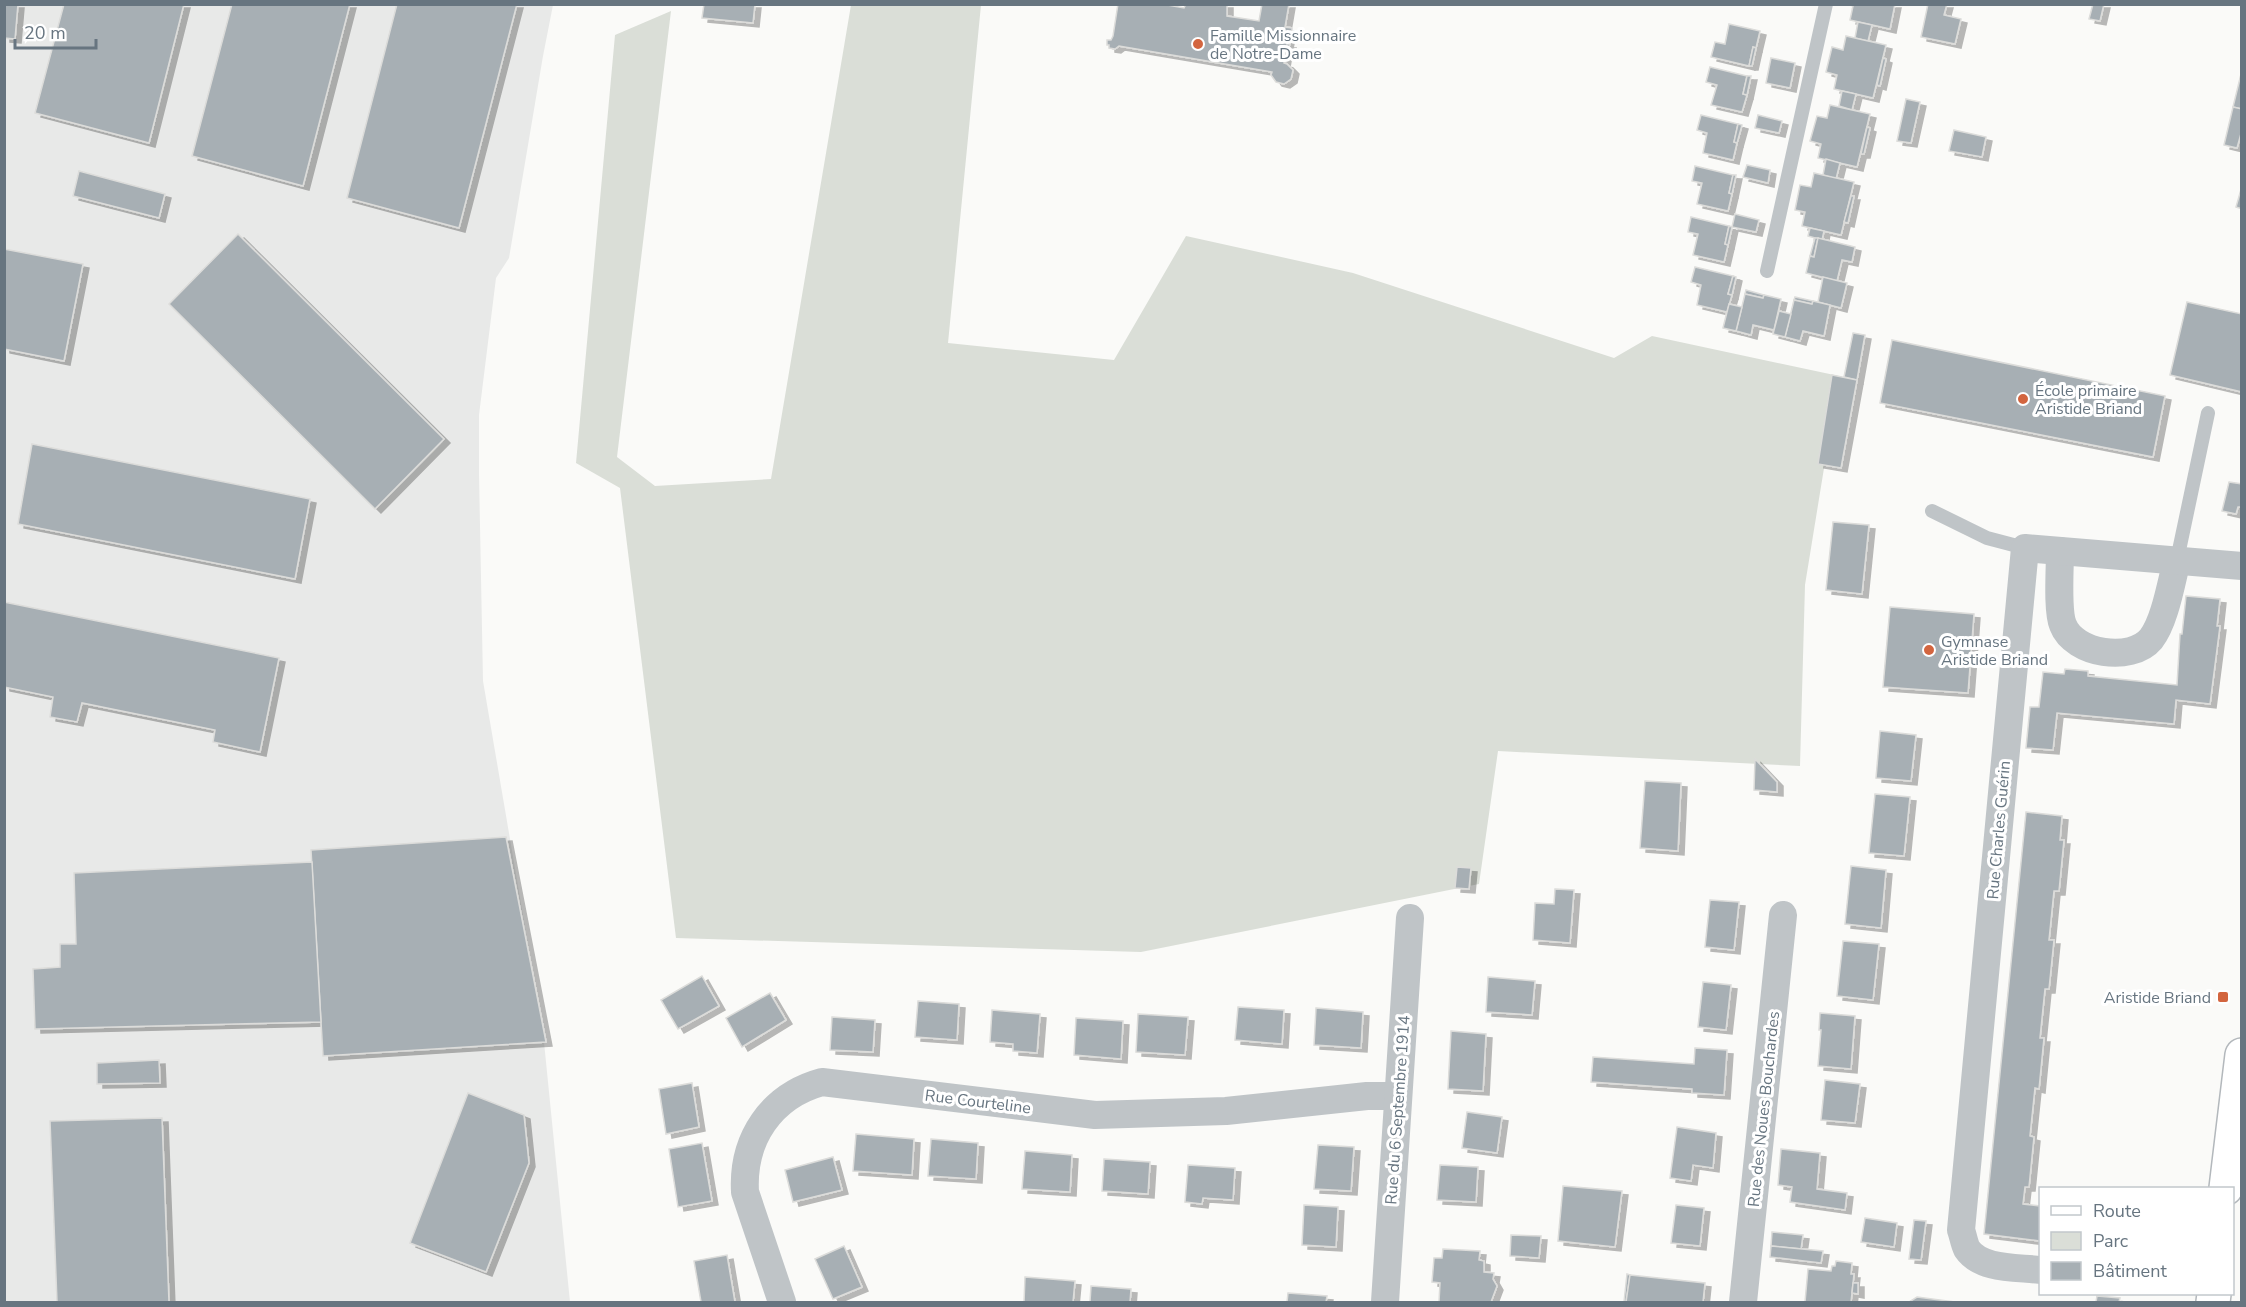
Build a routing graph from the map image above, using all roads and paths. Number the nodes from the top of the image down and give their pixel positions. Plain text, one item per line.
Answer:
1 (1826, 4) edge
2 (1767, 271) dead end
3 (2208, 413) dead end
4 (1932, 511) dead end
5 (2025, 548) junction
6 (2060, 551) junction
7 (2177, 560) junction
8 (2241, 566) edge
9 (1783, 915) dead end
10 (1410, 918) dead end
11 (2241, 1054) edge
12 (1398, 1096) junction
13 (2226, 1187) edge
14 (2039, 1270) edge
15 (782, 1302) edge
16 (1385, 1302) edge
17 (1743, 1302) edge

1 - 2 lane
3 - 7 lane
4 - 5 lane
5 - 6 street
5 - 14 street, Rue Charles Guérin
6 - 7 street
6 - 7 street
7 - 8 street
9 - 17 street, Rue des Noues Bouchardes
10 - 12 street, Rue du 6 Septembre 1914
11 - 13 main road
12 - 15 street, Rue Courteline
12 - 16 street, Rue du 6 Septembre 1914

